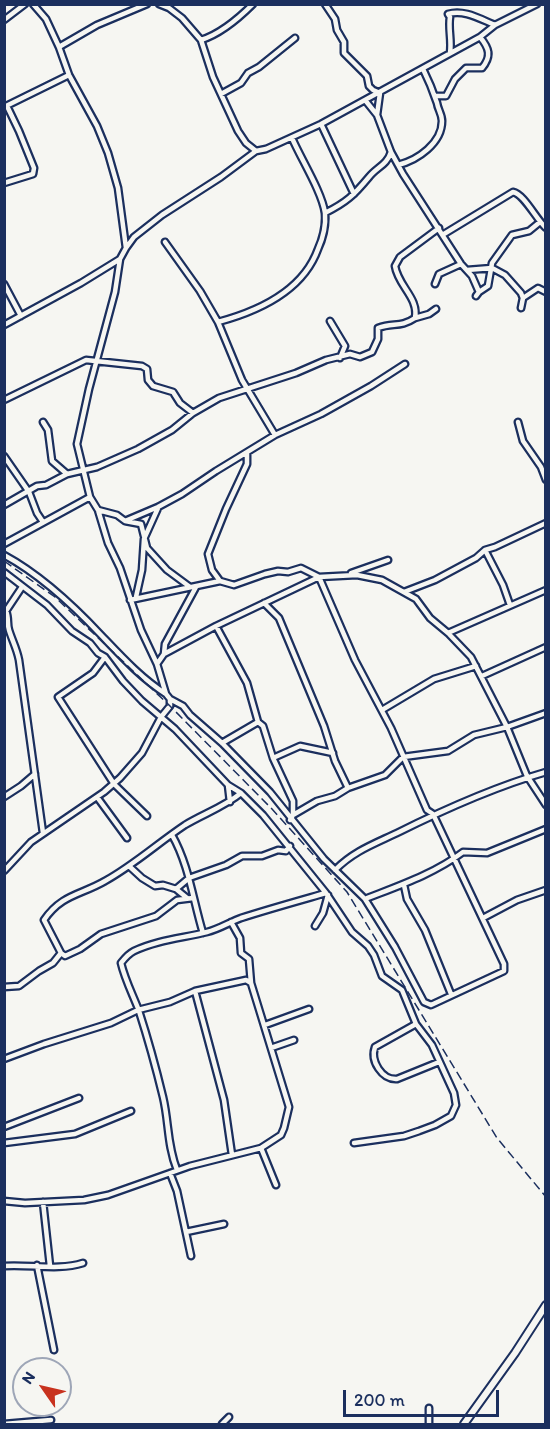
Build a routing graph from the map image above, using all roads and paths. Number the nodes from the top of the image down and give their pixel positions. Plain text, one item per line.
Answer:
1 (26, 4) edge
2 (33, 4) edge
3 (147, 4) edge
4 (159, 4) edge
5 (253, 4) edge
6 (325, 4) edge
7 (537, 4) edge
8 (524, 7) edge
9 (4, 20) edge
10 (495, 25) junction
11 (480, 37) junction
12 (295, 38) dead end
13 (201, 40) junction
14 (59, 46) junction
15 (450, 54) junction
16 (423, 69) junction
17 (69, 75) junction
18 (380, 93) junction
19 (221, 94) junction
20 (436, 96) junction
21 (365, 100) junction
22 (6, 106) edge
23 (377, 115) junction
24 (321, 124) junction
25 (292, 138) junction
26 (256, 151) junction
27 (391, 152) junction
28 (398, 165) junction
29 (4, 183) edge
30 (354, 194) junction
31 (325, 213) junction
32 (540, 222) junction
33 (439, 228) junction
34 (546, 228) edge
35 (444, 234) junction
36 (165, 242) dead end
37 (126, 248) junction
38 (120, 259) junction
39 (461, 264) junction
40 (492, 268) junction
41 (467, 270) junction
42 (4, 284) edge
43 (435, 284) dead end
44 (546, 292) edge
45 (524, 298) junction
46 (521, 308) dead end
47 (436, 309) dead end
48 (21, 316) junction
49 (415, 318) junction
50 (330, 321) dead end
51 (218, 322) junction
52 (4, 325) edge
53 (340, 358) junction
54 (96, 360) junction
55 (405, 364) dead end
56 (246, 388) junction
57 (4, 400) edge
58 (193, 413) junction
59 (43, 422) dead end
60 (518, 422) dead end
61 (275, 435) junction
62 (247, 453) junction
63 (4, 456) edge
64 (11, 467) junction
65 (4, 470) edge
66 (82, 471) junction
67 (67, 474) junction
68 (546, 480) edge
69 (29, 492) junction
70 (90, 497) junction
71 (4, 505) edge
72 (158, 507) junction
73 (98, 510) junction
74 (125, 521) junction
75 (43, 522) junction
76 (546, 523) edge
77 (144, 539) junction
78 (4, 544) edge
79 (485, 550) junction
80 (4, 555) edge
81 (388, 560) dead end
82 (4, 572) edge
83 (346, 575) junction
84 (319, 578) junction
85 (220, 581) junction
86 (196, 586) junction
87 (22, 587) junction
88 (190, 587) junction
89 (546, 590) edge
90 (404, 592) junction
91 (136, 597) junction
92 (130, 600) junction
93 (264, 603) junction
94 (510, 605) junction
95 (216, 626) junction
96 (448, 633) junction
97 (546, 647) edge
98 (164, 654) junction
99 (105, 657) junction
100 (157, 664) junction
101 (476, 666) junction
102 (482, 676) junction
103 (166, 694) junction
104 (170, 699) junction
105 (382, 710) junction
106 (546, 713) edge
107 (161, 717) junction
108 (258, 722) junction
109 (507, 727) junction
110 (222, 743) junction
111 (333, 753) junction
112 (403, 757) junction
113 (273, 758) junction
114 (546, 772) edge
115 (35, 774) junction
116 (527, 776) junction
117 (114, 784) junction
118 (228, 785) junction
119 (348, 788) junction
120 (241, 793) junction
121 (4, 796) edge
122 (97, 797) junction
123 (230, 801) junction
124 (546, 805) edge
125 (433, 814) junction
126 (147, 816) dead end
127 (292, 817) junction
128 (546, 829) edge
129 (43, 833) junction
130 (172, 835) junction
131 (127, 838) dead end
132 (165, 840) junction
133 (290, 846) junction
134 (180, 849) junction
135 (454, 859) junction
136 (129, 866) junction
137 (335, 870) junction
138 (4, 871) edge
139 (189, 878) junction
140 (404, 885) junction
141 (177, 888) junction
142 (546, 890) edge
143 (327, 894) junction
144 (193, 898) junction
145 (365, 899) junction
146 (483, 918) junction
147 (231, 922) junction
148 (315, 926) dead end
149 (203, 933) junction
150 (61, 953) junction
151 (251, 983) junction
152 (4, 987) edge
153 (195, 991) junction
154 (451, 994) junction
155 (309, 1009) dead end
156 (138, 1010) junction
157 (416, 1024) junction
158 (265, 1025) junction
159 (294, 1040) dead end
160 (271, 1048) junction
161 (4, 1059) edge
162 (439, 1062) junction
163 (79, 1098) dead end
164 (131, 1111) dead end
165 (4, 1127) edge
166 (4, 1143) edge
167 (354, 1143) dead end
168 (261, 1148) junction
169 (232, 1155) junction
170 (177, 1170) junction
171 (170, 1173) junction
172 (276, 1185) dead end
173 (4, 1201) edge
174 (43, 1202) junction
175 (224, 1224) dead end
176 (186, 1232) junction
177 (191, 1256) dead end
178 (82, 1263) dead end
179 (37, 1265) junction
180 (4, 1266) edge
181 (50, 1266) junction
182 (546, 1305) edge
183 (54, 1350) dead end
184 (429, 1408) dead end
185 (229, 1417) dead end
186 (51, 1420) dead end
187 (4, 1424) edge
188 (222, 1425) edge
189 (429, 1425) edge
190 (464, 1425) edge

1 - 9 street
2 - 14 street
3 - 14 street
4 - 13 street
5 - 13 street
6 - 18 street
7 - 8 street
8 - 10 street
10 - 11 street
10 - 15 street
11 - 15 street
11 - 20 street
12 - 19 street
13 - 19 street
14 - 17 street
15 - 16 street
16 - 18 street
16 - 20 street
17 - 22 street
17 - 37 street
18 - 21 street
18 - 23 street
19 - 26 street
20 - 28 street
21 - 23 street
21 - 24 street
22 - 29 street
23 - 27 street
24 - 25 street
24 - 30 street
25 - 26 street
25 - 31 street
26 - 37 street
27 - 28 street
27 - 30 street
28 - 33 street
30 - 31 street
31 - 51 street
32 - 34 street
32 - 35 street
32 - 40 street
33 - 35 street
33 - 49 street
35 - 39 street
36 - 51 street
37 - 38 street
38 - 48 street
38 - 54 street
39 - 41 street
39 - 43 street
40 - 41 street
40 - 41 street
40 - 45 street
42 - 48 street
44 - 45 street
45 - 46 street
47 - 49 street
48 - 52 street
49 - 53 street
50 - 53 street
51 - 56 street
53 - 56 street
54 - 57 street
54 - 58 street
54 - 66 street
55 - 61 street
56 - 58 street
56 - 61 street
58 - 66 street
59 - 67 street
60 - 68 street
61 - 62 street
62 - 72 street
62 - 85 street
63 - 64 street
64 - 65 street
64 - 69 street
66 - 67 street
66 - 70 street
67 - 69 street
69 - 71 street
69 - 75 street
70 - 73 street
70 - 75 street
72 - 74 street
72 - 77 street
73 - 74 street
73 - 92 street
74 - 77 street
75 - 78 street
76 - 79 street
77 - 88 street
77 - 91 street
79 - 90 street
79 - 94 street
80 - 103 street
81 - 83 street
82 - 87 street
83 - 84 street
83 - 90 street
84 - 85 street
84 - 93 street
84 - 105 street
85 - 86 street
86 - 88 street
86 - 98 street
87 - 99 street
87 - 115 street
88 - 91 street
89 - 94 street
90 - 96 street
91 - 92 street
92 - 100 street
93 - 95 street
93 - 111 street
94 - 96 street
95 - 98 street
95 - 108 street
96 - 101 street
97 - 102 street
98 - 100 street
99 - 107 street
99 - 117 street
100 - 103 street
101 - 102 street
101 - 105 street
102 - 109 street
103 - 104 street
104 - 107 street
104 - 110 street
105 - 112 street
106 - 109 street
107 - 117 street
107 - 118 street
108 - 110 street
108 - 113 street
109 - 112 street
109 - 116 street
110 - 127 street
111 - 113 street
111 - 119 street
112 - 119 street
112 - 125 street
113 - 127 street
114 - 116 street
115 - 121 street
115 - 129 street
116 - 124 street
116 - 125 street
117 - 122 street
117 - 126 street
118 - 120 street
118 - 123 street
119 - 127 street
120 - 123 street
120 - 133 street
122 - 129 street
122 - 131 street
123 - 130 street
125 - 135 street
125 - 137 street
127 - 137 street
128 - 135 street
129 - 138 street
130 - 132 street
130 - 134 street
132 - 134 street
132 - 136 street
133 - 139 street
133 - 143 street
134 - 139 street
135 - 140 street
135 - 146 street
136 - 141 street
136 - 150 street
137 - 145 street
139 - 141 street
139 - 144 street
140 - 145 street
140 - 154 street
141 - 144 street
142 - 146 street
143 - 147 street
143 - 148 street
143 - 157 street
144 - 149 street
144 - 150 street
145 - 154 street
146 - 154 street
147 - 149 street
147 - 151 street
149 - 156 street
150 - 152 street
151 - 153 street
151 - 158 street
153 - 156 street
153 - 169 street
155 - 158 street
156 - 161 street
156 - 170 street
157 - 162 street
157 - 162 street
158 - 160 street
159 - 160 street
160 - 168 street
162 - 167 street
163 - 165 street
164 - 166 street
168 - 169 street
168 - 172 street
169 - 170 street
170 - 171 street
171 - 174 street
171 - 176 street
173 - 174 street
174 - 181 street
175 - 176 street
176 - 177 street
178 - 181 street
179 - 180 street
179 - 181 street
179 - 183 street
182 - 190 street
184 - 189 street
185 - 188 street
186 - 187 street

